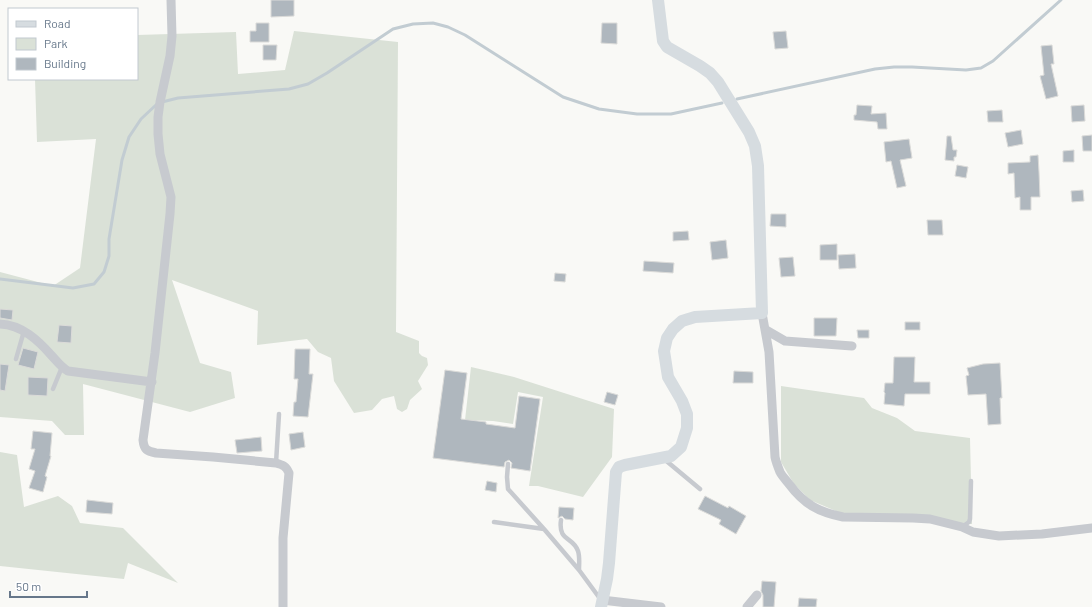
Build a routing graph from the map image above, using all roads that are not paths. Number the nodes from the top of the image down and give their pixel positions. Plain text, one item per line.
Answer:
1 (171, 0) edge
2 (658, 0) edge
3 (762, 313) junction
4 (0, 324) edge
5 (766, 330) junction
6 (24, 331) junction
7 (852, 346) dead end
8 (16, 359) dead end
9 (62, 367) junction
10 (152, 382) junction
11 (53, 389) dead end
12 (279, 414) dead end
13 (663, 458) junction
14 (276, 463) junction
15 (508, 464) dead end
16 (971, 482) dead end
17 (700, 489) dead end
18 (561, 520) dead end
19 (494, 522) dead end
20 (962, 527) junction
21 (1092, 528) edge
22 (544, 529) junction
23 (579, 570) junction
24 (757, 596) dead end
25 (602, 604) edge
26 (283, 607) edge
27 (661, 607) edge
28 (747, 607) edge

1 - 10 street
2 - 3 street
3 - 5 street
3 - 13 street
4 - 6 street
5 - 7 street
5 - 20 street
6 - 8 lane
6 - 9 street
9 - 10 street
9 - 11 lane
10 - 14 street
12 - 14 lane
13 - 17 lane
13 - 25 street
14 - 26 street
15 - 22 lane
16 - 20 lane
18 - 23 lane
19 - 22 lane
20 - 21 street
22 - 23 lane
23 - 25 lane
24 - 28 street
25 - 27 street

